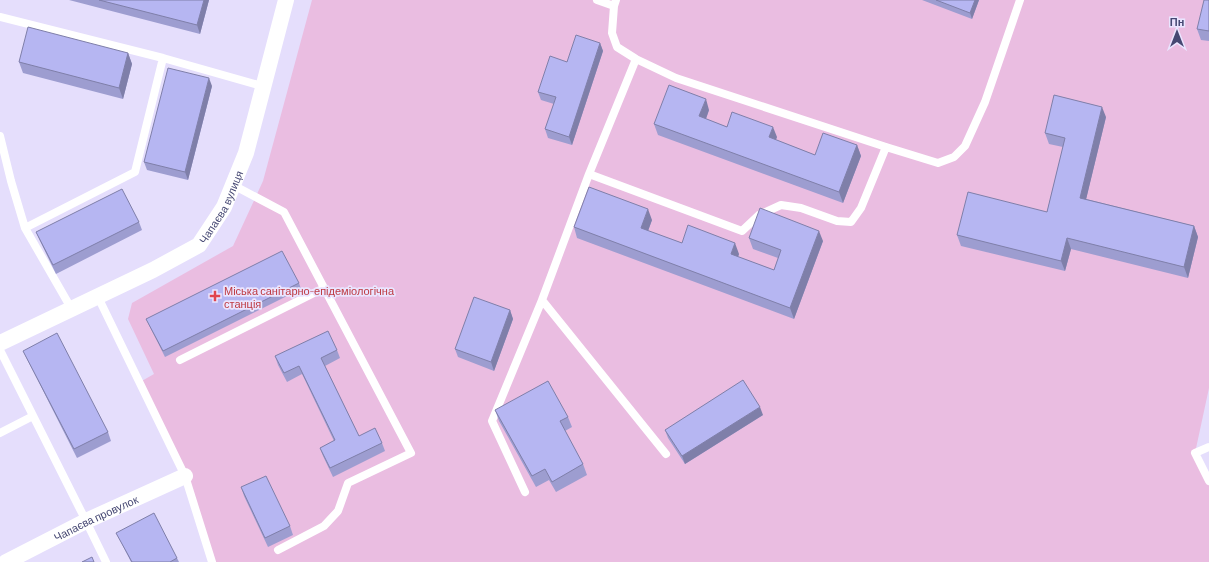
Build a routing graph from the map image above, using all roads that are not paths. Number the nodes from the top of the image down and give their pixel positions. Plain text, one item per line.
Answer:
1 (286, 0) edge
2 (597, 0) edge
3 (1020, 0) edge
4 (615, 3) edge
5 (0, 17) edge
6 (163, 58) junction
7 (636, 59) junction
8 (262, 86) junction
9 (0, 136) edge
10 (886, 147) junction
11 (589, 174) junction
12 (233, 185) junction
13 (25, 228) junction
14 (324, 288) junction
15 (98, 297) junction
16 (542, 300) junction
17 (71, 308) junction
18 (0, 343) edge
19 (0, 350) edge
20 (180, 360) dead end
21 (33, 416) junction
22 (0, 432) edge
23 (1209, 447) edge
24 (666, 454) dead end
25 (186, 476) junction
26 (1209, 481) edge
27 (525, 492) dead end
28 (86, 521) junction
29 (278, 550) dead end
30 (6, 562) edge
31 (106, 562) edge
32 (212, 562) edge

1 - 8 street, Чапаєва вулиця
2 - 4 lane
3 - 10 lane
4 - 7 lane
5 - 6 lane
6 - 8 lane
6 - 13 lane
7 - 10 lane
7 - 11 lane
8 - 12 street, Чапаєва вулиця
9 - 13 lane
10 - 11 lane
11 - 16 lane
12 - 14 lane
12 - 15 street, Чапаєва вулиця
13 - 17 lane
14 - 20 lane
14 - 29 lane
15 - 17 street, Чапаєва вулиця
15 - 25 lane
16 - 24 lane
16 - 27 lane
17 - 18 street, Чапаєва вулиця
19 - 21 lane
21 - 22 lane
21 - 28 lane
23 - 26 lane
25 - 28 street, Чапаєва провулок
25 - 32 lane
28 - 30 street, Чапаєва провулок
28 - 31 lane

